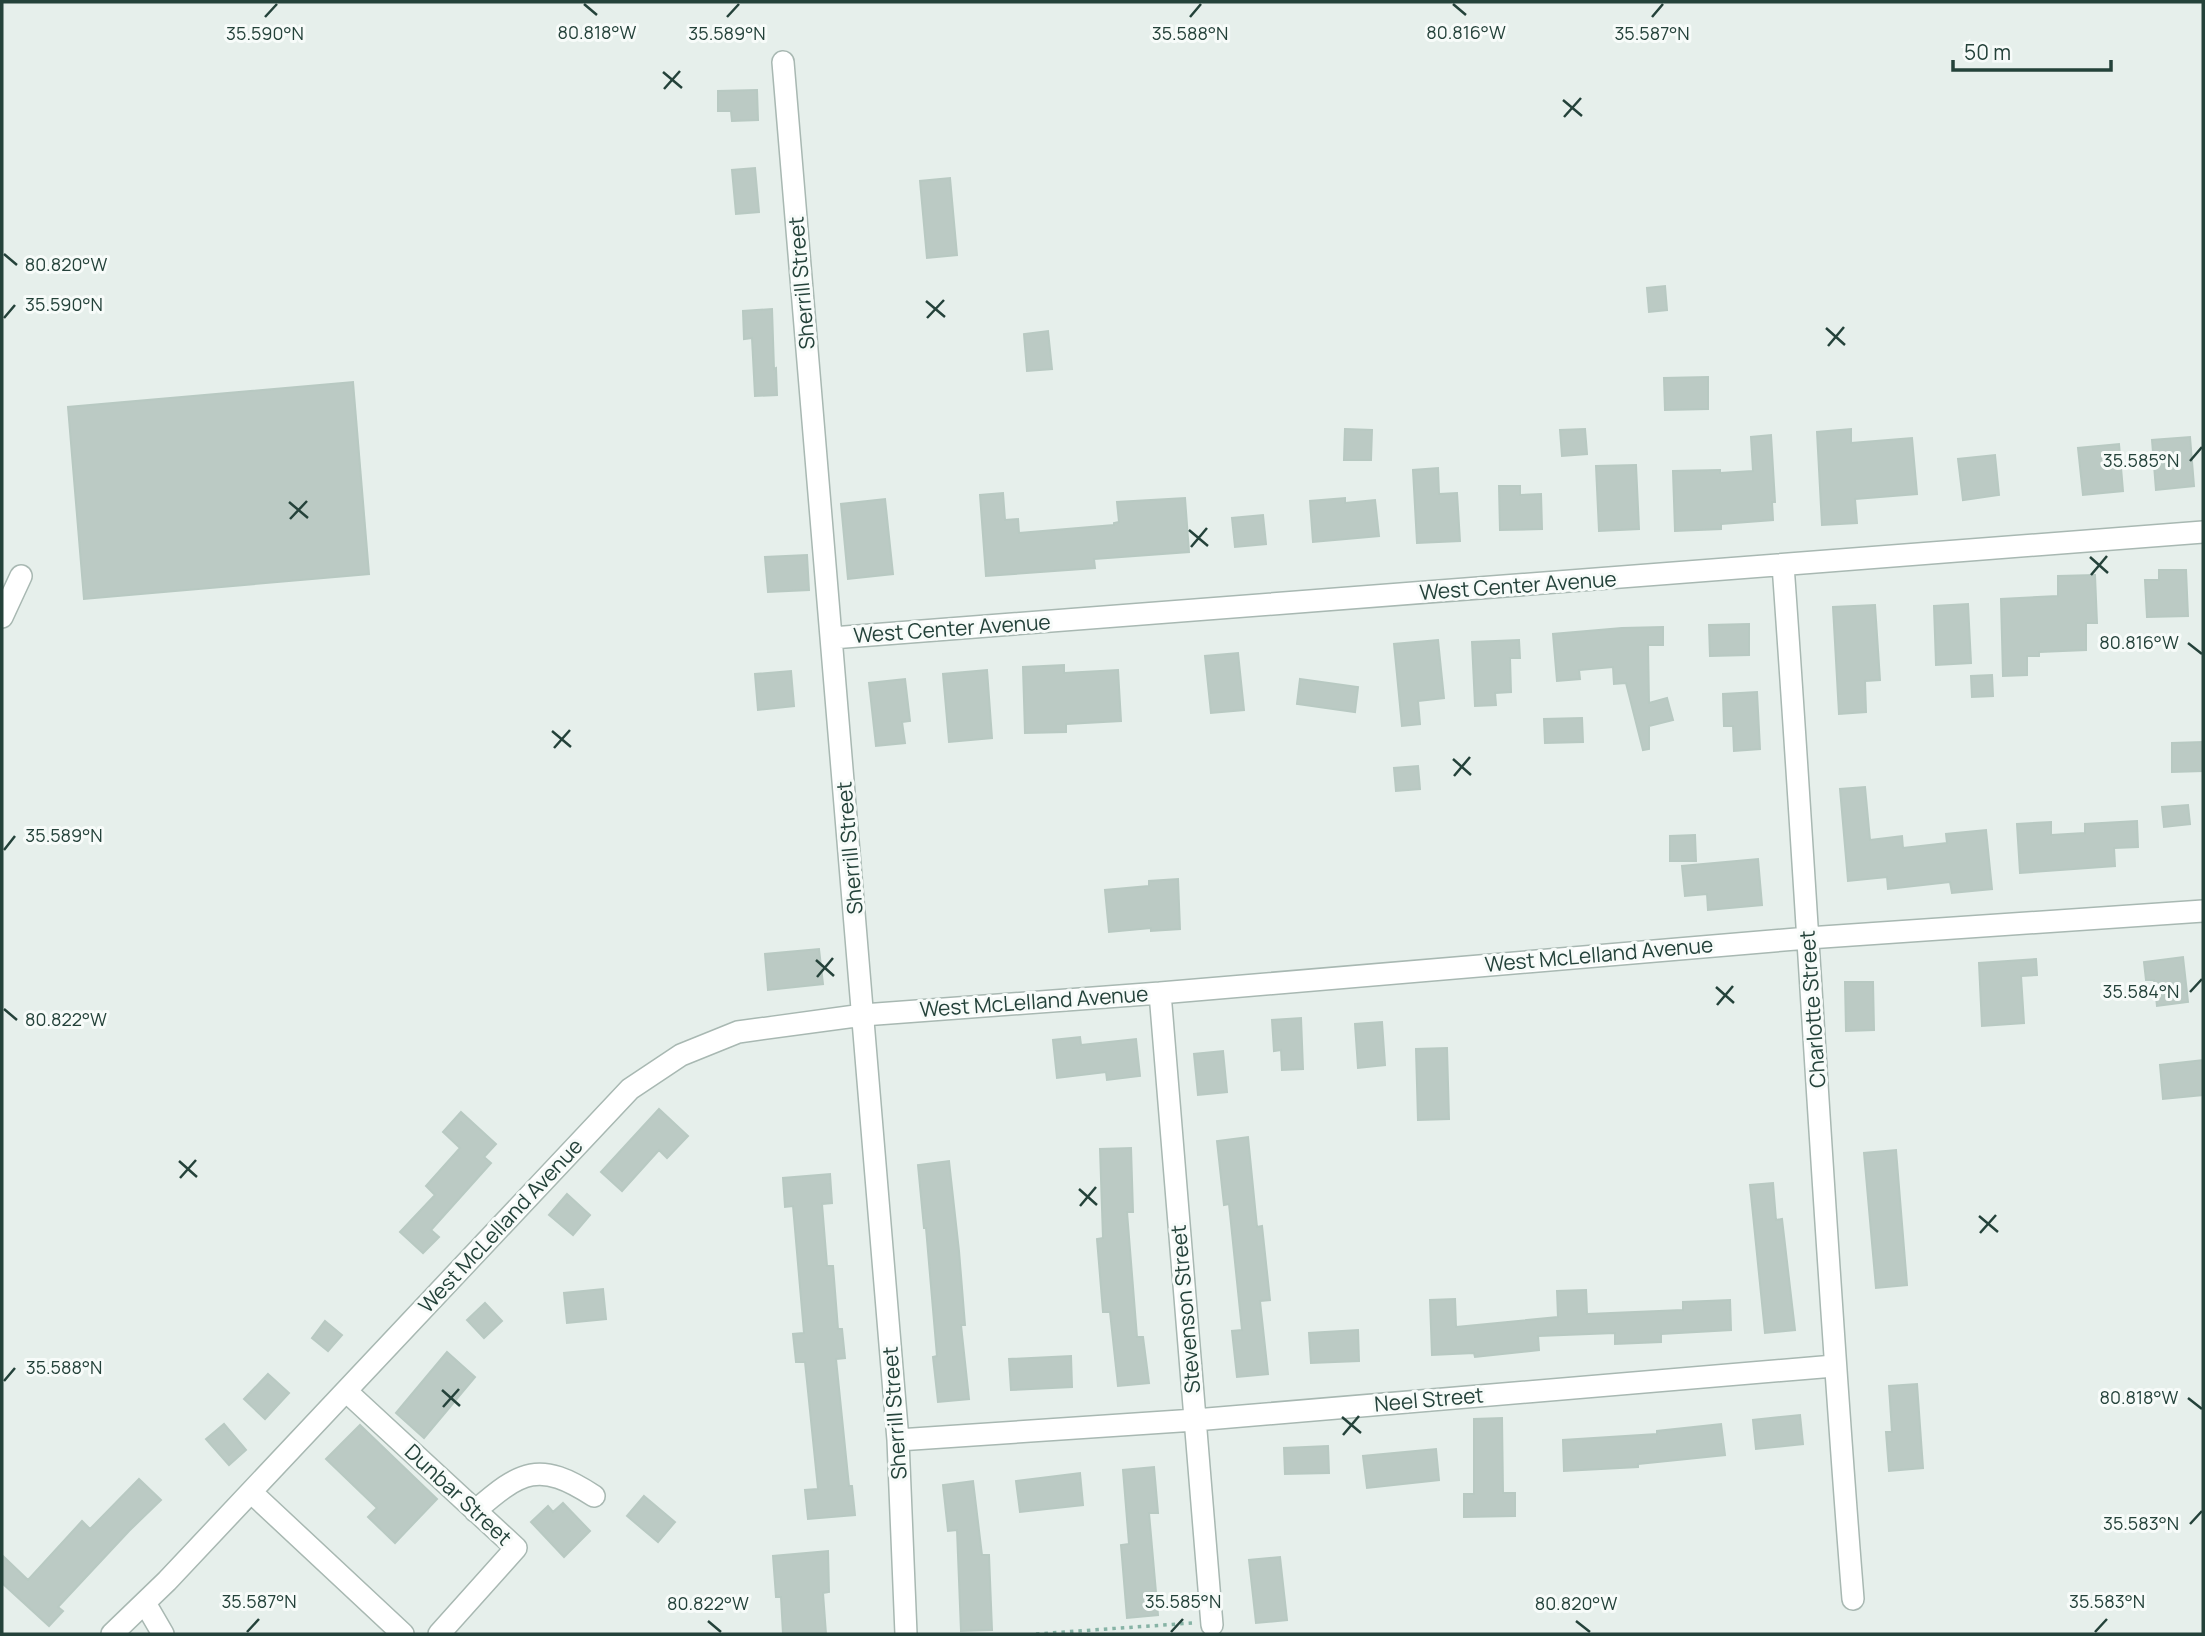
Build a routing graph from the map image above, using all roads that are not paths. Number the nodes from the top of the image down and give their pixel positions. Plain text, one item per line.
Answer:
1 (783, 62) dead end
2 (2203, 532) edge
3 (1783, 565) junction
4 (21, 576) dead end
5 (2, 617) edge
6 (832, 638) junction
7 (2203, 911) edge
8 (1808, 938) junction
9 (1160, 993) junction
10 (863, 1015) junction
11 (1834, 1366) junction
12 (346, 1391) junction
13 (1195, 1420) junction
14 (898, 1440) junction
15 (251, 1492) junction
16 (594, 1496) dead end
17 (475, 1511) junction
18 (1853, 1599) dead end
19 (145, 1603) junction
20 (1212, 1623) road end
21 (112, 1634) edge
22 (163, 1634) edge
23 (403, 1634) edge
24 (439, 1634) edge
25 (906, 1634) edge

1 - 6 street, Sherrill Street
2 - 3 street, West Center Avenue
3 - 6 street, West Center Avenue
3 - 8 street, Charlotte Street
4 - 5 street
6 - 10 street, Sherrill Street
7 - 8 street, West McLelland Avenue
8 - 9 street, West McLelland Avenue
8 - 11 street, Charlotte Street
9 - 10 street, West McLelland Avenue
9 - 13 street, Stevenson Street
10 - 12 street, West McLelland Avenue
10 - 14 street, Sherrill Street
11 - 13 street, Neel Street
11 - 18 street, Charlotte Street
12 - 15 street, West McLelland Avenue
12 - 17 street, Dunbar Street
13 - 14 street, Neel Street
13 - 20 street, Stevenson Street
14 - 25 street, Sherrill Street
15 - 19 street, West McLelland Avenue
15 - 23 street
16 - 17 street
17 - 24 street, Dunbar Street
19 - 21 street, West McLelland Avenue
19 - 22 street

